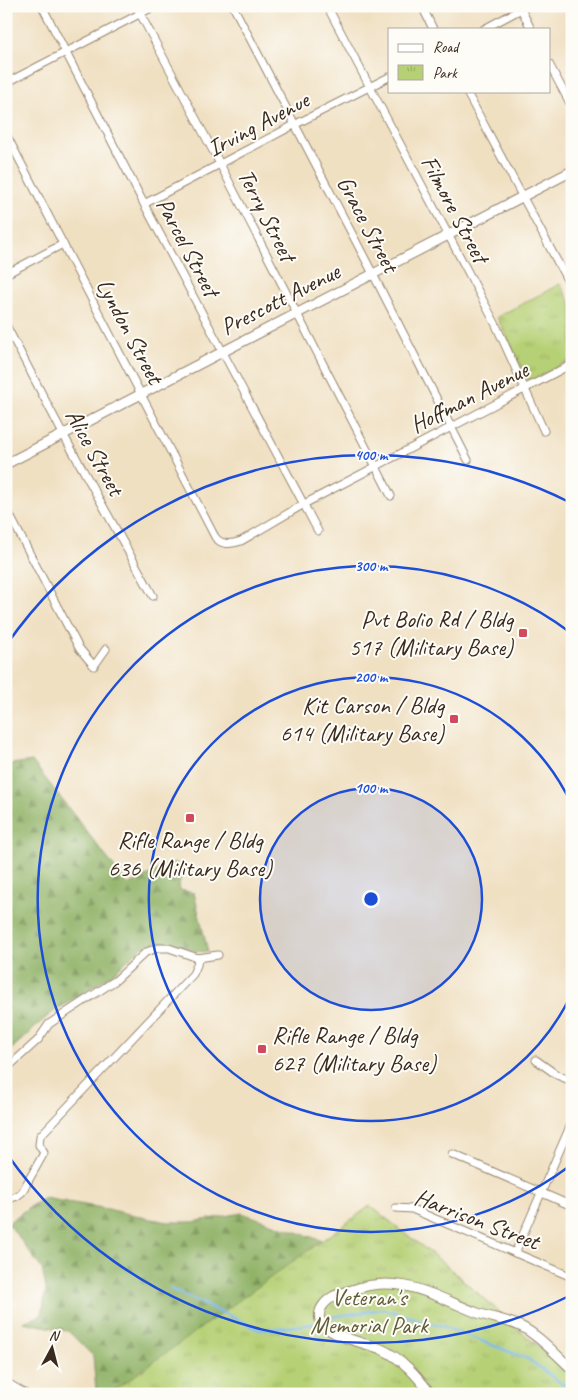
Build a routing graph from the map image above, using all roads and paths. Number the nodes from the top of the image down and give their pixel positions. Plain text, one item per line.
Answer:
1 (42, 6) edge
2 (136, 6) edge
3 (155, 6) edge
4 (233, 6) edge
5 (328, 6) edge
6 (422, 6) edge
7 (523, 7) edge
8 (140, 14) junction
9 (433, 28) edge
10 (486, 28) edge
11 (531, 28) edge
12 (65, 53) junction
13 (550, 66) edge
14 (388, 78) edge
15 (6, 83) edge
16 (370, 87) junction
17 (467, 92) edge
18 (572, 107) edge
19 (294, 125) junction
20 (6, 134) edge
21 (220, 164) junction
22 (572, 172) edge
23 (523, 197) junction
24 (144, 204) junction
25 (448, 236) junction
26 (63, 244) junction
27 (6, 274) edge
28 (373, 274) junction
29 (572, 289) edge
30 (297, 314) junction
31 (6, 325) edge
32 (222, 352) junction
33 (572, 364) edge
34 (526, 389) junction
35 (142, 394) junction
36 (451, 428) junction
37 (544, 431) dead end
38 (64, 434) junction
39 (468, 460) dead end
40 (6, 464) edge
41 (376, 466) junction
42 (391, 496) dead end
43 (304, 504) junction
44 (6, 508) edge
45 (318, 531) dead end
46 (223, 543) joint
47 (153, 596) dead end
48 (106, 650) dead end
49 (218, 955) dead end
50 (198, 958) junction
51 (536, 1060) dead end
52 (6, 1069) edge
53 (572, 1081) edge
54 (572, 1122) edge
55 (452, 1154) dead end
56 (541, 1193) junction
57 (7, 1199) edge
58 (572, 1206) edge
59 (396, 1208) dead end
60 (516, 1252) junction
61 (572, 1277) edge
62 (572, 1369) edge
63 (6, 1382) edge
64 (26, 1394) edge
65 (431, 1394) edge

1 - 12 street, Parcel Street
2 - 8 street, Terry Street
3 - 8 street
4 - 19 street, Grace Street
5 - 16 street, Filmore Street
6 - 9 street
7 - 10 street
7 - 11 street
8 - 12 street
8 - 21 street, Terry Street
12 - 15 street
12 - 24 street, Parcel Street
13 - 18 street
14 - 16 street, Irving Avenue
16 - 19 street, Irving Avenue
16 - 25 street, Filmore Street
17 - 23 street
19 - 21 street, Irving Avenue
19 - 28 street, Grace Street
20 - 26 street, Lyndon Street
21 - 24 street, Irving Avenue
21 - 30 street, Terry Street
22 - 23 street, Prescott Avenue
23 - 25 street, Prescott Avenue
23 - 29 street
24 - 32 street, Parcel Street
25 - 28 street, Prescott Avenue
25 - 34 street, Filmore Street
26 - 27 street
26 - 35 street, Lyndon Street
28 - 30 street, Prescott Avenue
28 - 36 street, Grace Street
30 - 32 street, Prescott Avenue
30 - 41 street, Terry Street
31 - 38 street, Alice Street
32 - 35 street, Prescott Avenue
32 - 43 street, Parcel Street
33 - 34 street, Hoffman Avenue
34 - 36 street, Hoffman Avenue
34 - 37 street, Filmore Street
35 - 38 street, Prescott Avenue
35 - 46 street, Lyndon Street
36 - 39 street, Grace Street
36 - 41 street, Hoffman Avenue
38 - 40 street, Prescott Avenue
38 - 47 street, Alice Street
41 - 42 street, Terry Street
41 - 43 street, Hoffman Avenue
43 - 45 street, Parcel Street
43 - 46 street, Hoffman Avenue
44 - 48 street
49 - 50 street
50 - 52 street
50 - 57 street
51 - 53 street
54 - 56 street
55 - 56 street
56 - 58 street
56 - 60 street
59 - 60 street, Harrison Street
60 - 61 street, Harrison Street
62 - 65 street
63 - 64 street

